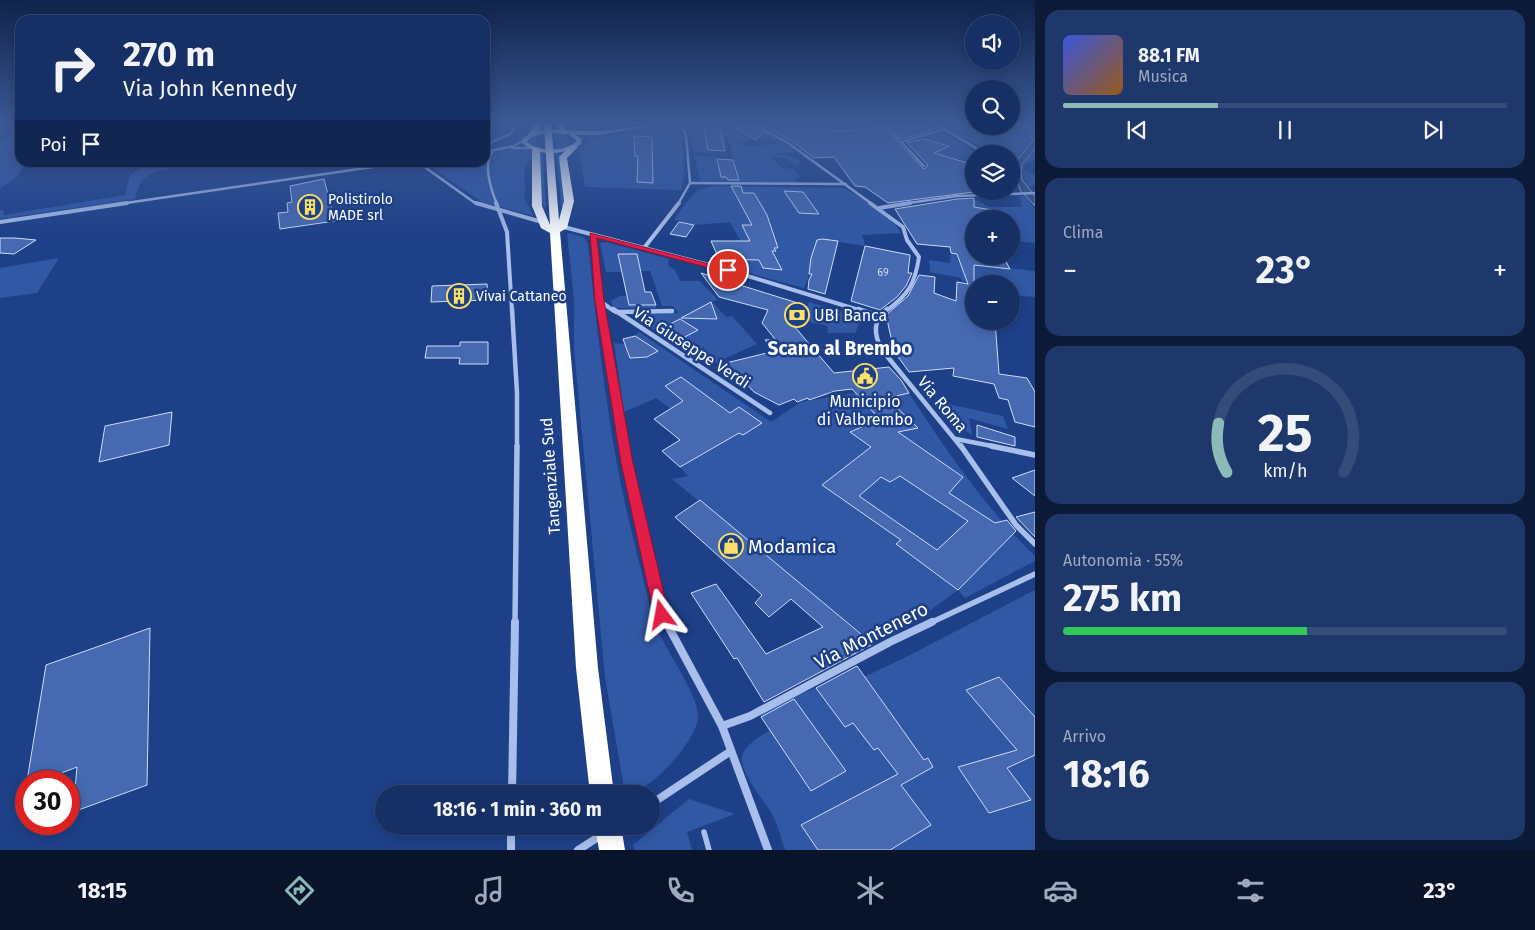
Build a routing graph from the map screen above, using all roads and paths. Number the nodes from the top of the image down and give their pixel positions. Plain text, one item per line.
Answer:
1 (541, 162) edge
2 (544, 162) edge
3 (563, 162) edge
4 (688, 162) edge
5 (814, 162) edge
6 (920, 162) edge
7 (924, 166) dead end
8 (372, 167) edge
9 (426, 167) edge
10 (489, 167) edge
11 (690, 183) junction
12 (846, 184) junction
13 (1020, 192) edge
14 (1035, 193) edge
15 (965, 195) edge
16 (879, 208) junction
17 (499, 210) junction
18 (0, 222) edge
19 (554, 231) junction
20 (593, 235) junction
21 (644, 248) junction
22 (600, 301) junction
23 (672, 311) dead end
24 (616, 312) junction
25 (880, 316) junction
26 (770, 413) dead end
27 (955, 438) junction
28 (1035, 455) edge
29 (1035, 544) edge
30 (1035, 574) edge
31 (722, 726) junction
32 (731, 751) junction
33 (512, 785) edge
34 (601, 785) edge
35 (660, 798) edge
36 (704, 832) dead end
37 (512, 835) edge
38 (602, 835) edge
39 (610, 835) edge
40 (511, 850) edge
41 (578, 850) edge
42 (612, 850) edge
43 (710, 850) edge
44 (768, 850) edge

1 - 19 highway
2 - 19 highway, Tangenziale Sud
3 - 19 highway
4 - 11 street
5 - 12 street
6 - 7 street
8 - 18 street
9 - 17 street
10 - 17 street
11 - 12 street
11 - 21 street
12 - 16 street
13 - 14 street
15 - 16 street
16 - 25 street
17 - 20 street
17 - 33 street
19 - 34 highway, Tangenziale Sud
20 - 21 street
20 - 22 street
21 - 25 street
22 - 24 street, Via Giuseppe Verdi
22 - 31 street
23 - 24 street
24 - 26 street, Via Giuseppe Verdi
25 - 27 street, Via Roma
27 - 28 street
27 - 29 street, Via Roma
30 - 31 street, Via Montenero
31 - 32 street
32 - 35 street
32 - 44 street
36 - 43 lane
37 - 40 street
38 - 41 street
39 - 42 highway

